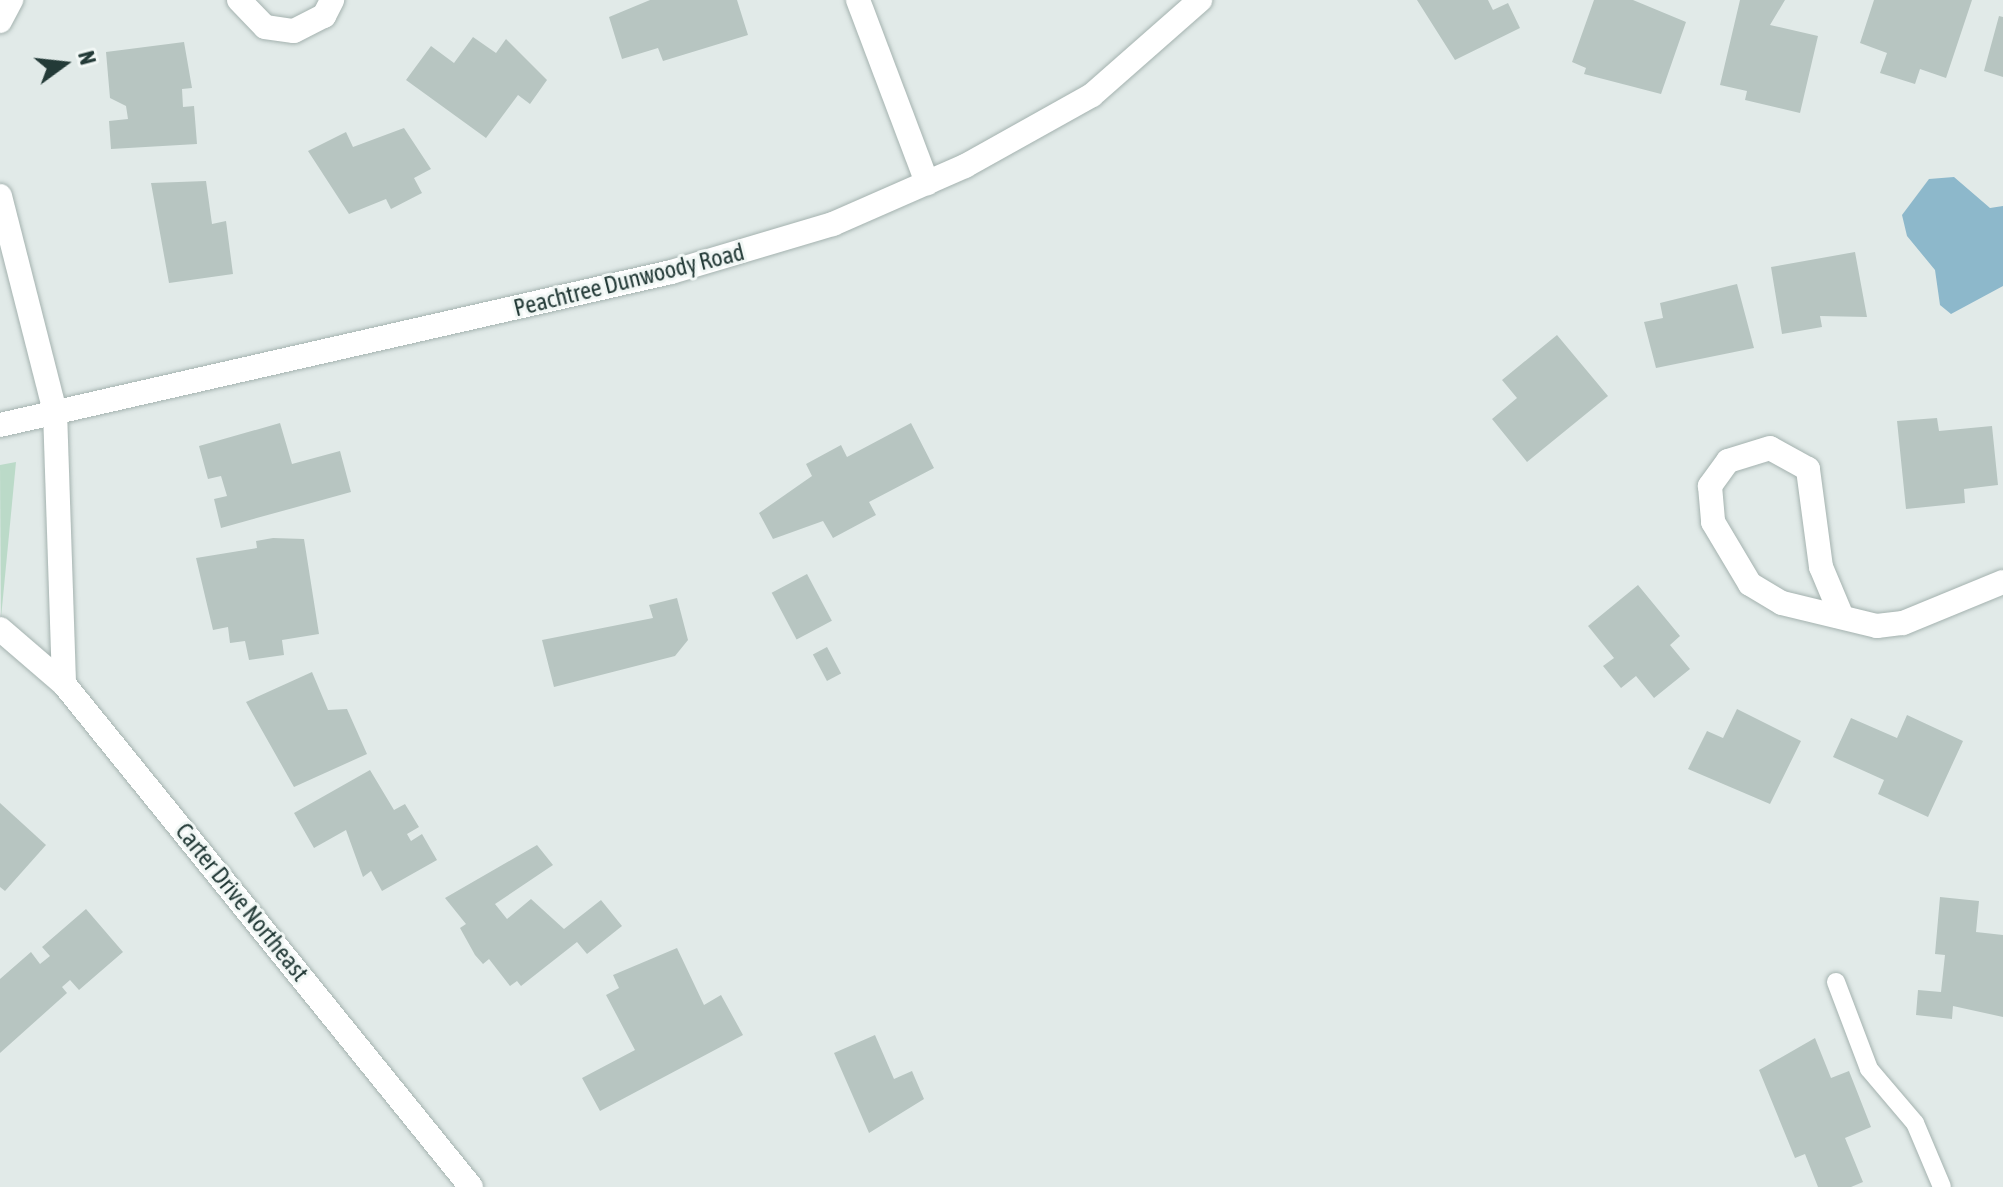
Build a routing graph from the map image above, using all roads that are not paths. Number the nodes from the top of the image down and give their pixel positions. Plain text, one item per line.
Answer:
1 (11, 0) edge
2 (239, 0) edge
3 (332, 0) edge
4 (858, 0) edge
5 (1200, 0) edge
6 (0, 21) edge
7 (927, 183) junction
8 (0, 196) edge
9 (55, 411) junction
10 (0, 425) edge
11 (2003, 582) edge
12 (1842, 617) junction
13 (0, 629) edge
14 (64, 684) junction
15 (1836, 982) dead end
16 (471, 1187) edge
17 (1942, 1187) edge

1 - 6 street
2 - 3 street
4 - 7 street
5 - 7 street, Peachtree Dunwoody Road
7 - 9 street, Peachtree Dunwoody Road
8 - 9 street
9 - 10 street, Peachtree Dunwoody Road
9 - 14 street
11 - 12 street
12 - 12 street
13 - 14 street, Carter Drive Northeast
14 - 16 street, Carter Drive Northeast
15 - 17 lane

